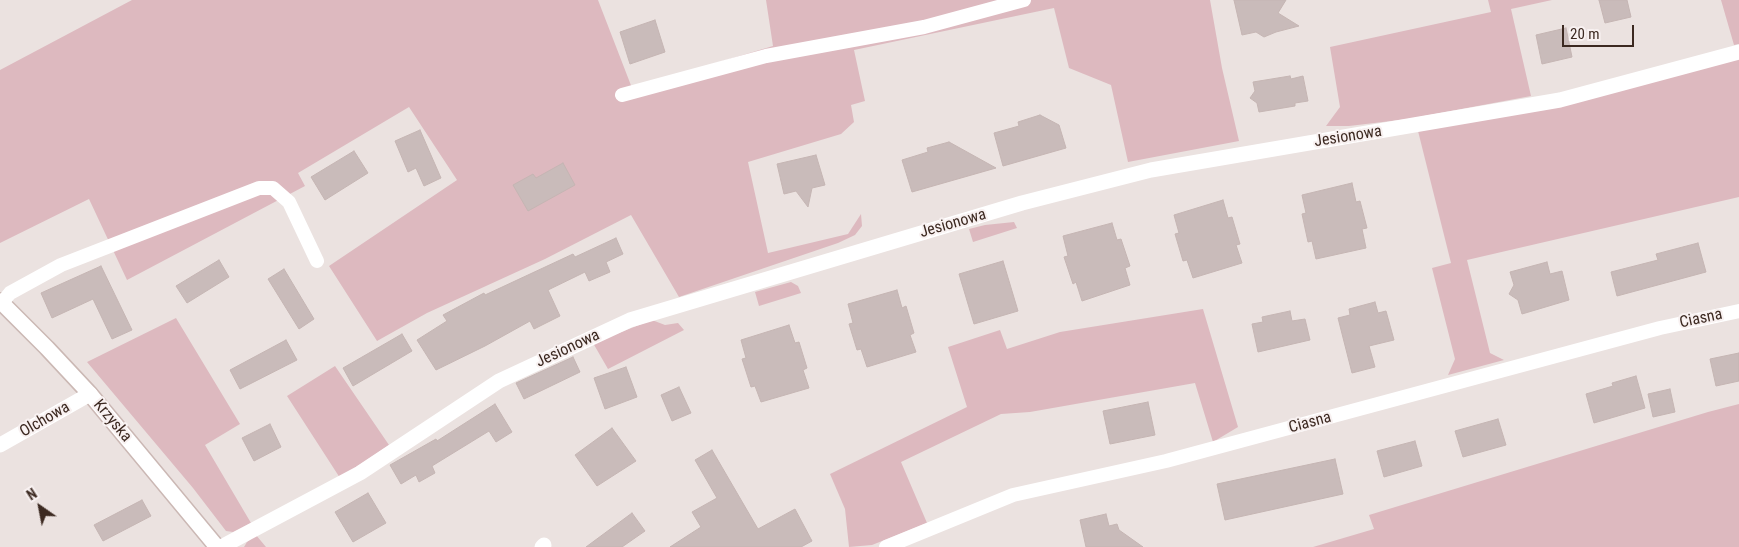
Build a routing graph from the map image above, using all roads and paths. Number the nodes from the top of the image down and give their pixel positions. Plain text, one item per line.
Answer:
1 (1024, 0) edge
2 (1739, 52) edge
3 (622, 95) dead end
4 (317, 260) dead end
5 (1, 302) edge
6 (1739, 311) edge
7 (90, 394) junction
8 (0, 445) edge
9 (216, 547) edge
10 (221, 547) edge
11 (886, 547) edge

1 - 3 lane
2 - 10 street, Jesionowa
4 - 5 lane
5 - 7 street, Krzyska
6 - 11 lane, Ciasna
7 - 8 street, Olchowa
7 - 9 street, Krzyska

